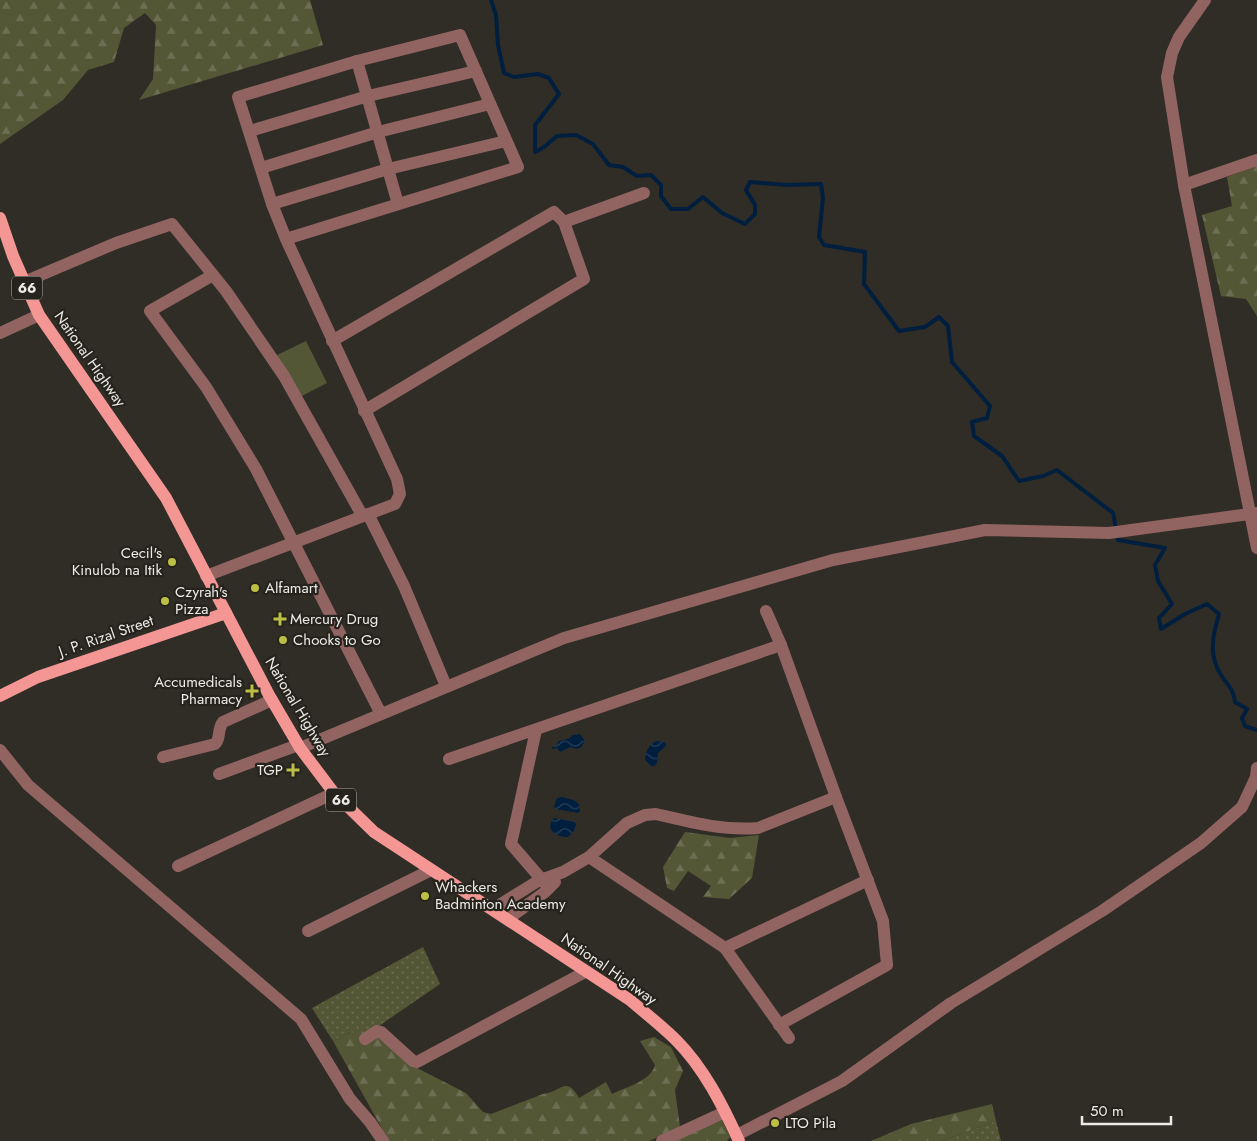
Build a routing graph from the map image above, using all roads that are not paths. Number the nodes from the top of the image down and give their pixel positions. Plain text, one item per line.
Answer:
1 (1205, 0) edge
2 (358, 61) junction
3 (476, 71) junction
4 (368, 96) junction
5 (490, 104) junction
6 (250, 131) junction
7 (378, 132) junction
8 (506, 141) junction
9 (1257, 160) edge
10 (261, 168) junction
11 (388, 169) junction
12 (1184, 185) junction
13 (644, 193) dead end
14 (272, 204) junction
15 (398, 204) junction
16 (0, 218) edge
17 (564, 222) junction
18 (286, 239) junction
19 (212, 275) junction
20 (24, 282) junction
21 (39, 314) junction
22 (0, 333) edge
23 (332, 341) junction
24 (364, 411) junction
25 (365, 514) junction
26 (1254, 514) edge
27 (294, 542) junction
28 (1257, 548) edge
29 (206, 576) junction
30 (766, 611) dead end
31 (226, 613) junction
32 (781, 645) junction
33 (446, 686) junction
34 (0, 696) edge
35 (272, 700) junction
36 (381, 714) junction
37 (536, 730) junction
38 (299, 746) junction
39 (0, 750) edge
40 (163, 757) dead end
41 (449, 759) dead end
42 (1257, 768) edge
43 (219, 774) dead end
44 (334, 793) junction
45 (836, 797) junction
46 (589, 857) junction
47 (178, 866) dead end
48 (431, 870) junction
49 (868, 880) junction
50 (546, 883) junction
51 (493, 909) junction
52 (508, 919) junction
53 (308, 931) dead end
54 (725, 948) junction
55 (585, 972) junction
56 (780, 1025) junction
57 (788, 1038) dead end
58 (365, 1039) dead end
59 (726, 1112) junction
60 (738, 1138) edge
61 (383, 1141) edge
62 (662, 1141) edge

1 - 12 street
2 - 3 street
2 - 4 street
2 - 6 street
3 - 4 street
3 - 5 street
4 - 6 street
4 - 7 street
5 - 7 street
5 - 8 street
6 - 10 street
7 - 10 street
7 - 11 street
8 - 11 street
8 - 15 street
9 - 12 street
10 - 14 street
11 - 14 street
11 - 15 street
12 - 26 street
13 - 17 street
14 - 18 street
15 - 18 street
16 - 20 main road, National Highway / 66
17 - 23 street
17 - 24 street
18 - 23 street
19 - 20 street
19 - 25 street
19 - 27 street
20 - 21 main road, National Highway / 66
21 - 22 street
21 - 29 main road, National Highway / 66
23 - 24 street
24 - 25 street
25 - 27 street
25 - 33 street
26 - 28 street
26 - 33 street
27 - 29 street
27 - 36 street
29 - 31 main road, National Highway / 66
30 - 32 street
31 - 34 main road, J. P. Rizal Street
31 - 35 main road, National Highway / 66
32 - 37 street
32 - 45 street
33 - 36 street
35 - 38 main road, National Highway / 66
35 - 40 street
36 - 38 street
37 - 41 street
37 - 50 street
38 - 43 street
38 - 44 main road, National Highway / 66
39 - 61 street
42 - 60 street
44 - 47 street
44 - 48 main road, National Highway / 66
45 - 46 street
45 - 49 street
46 - 50 street
46 - 54 street
48 - 51 main road, National Highway / 66
48 - 53 street
49 - 54 street
49 - 56 street
50 - 51 street
50 - 52 street
51 - 52 main road, National Highway / 66
52 - 55 main road, National Highway / 66
54 - 56 street
55 - 58 street
55 - 59 main road, National Highway / 66
56 - 57 street
59 - 60 main road, National Highway / 66
59 - 62 street

